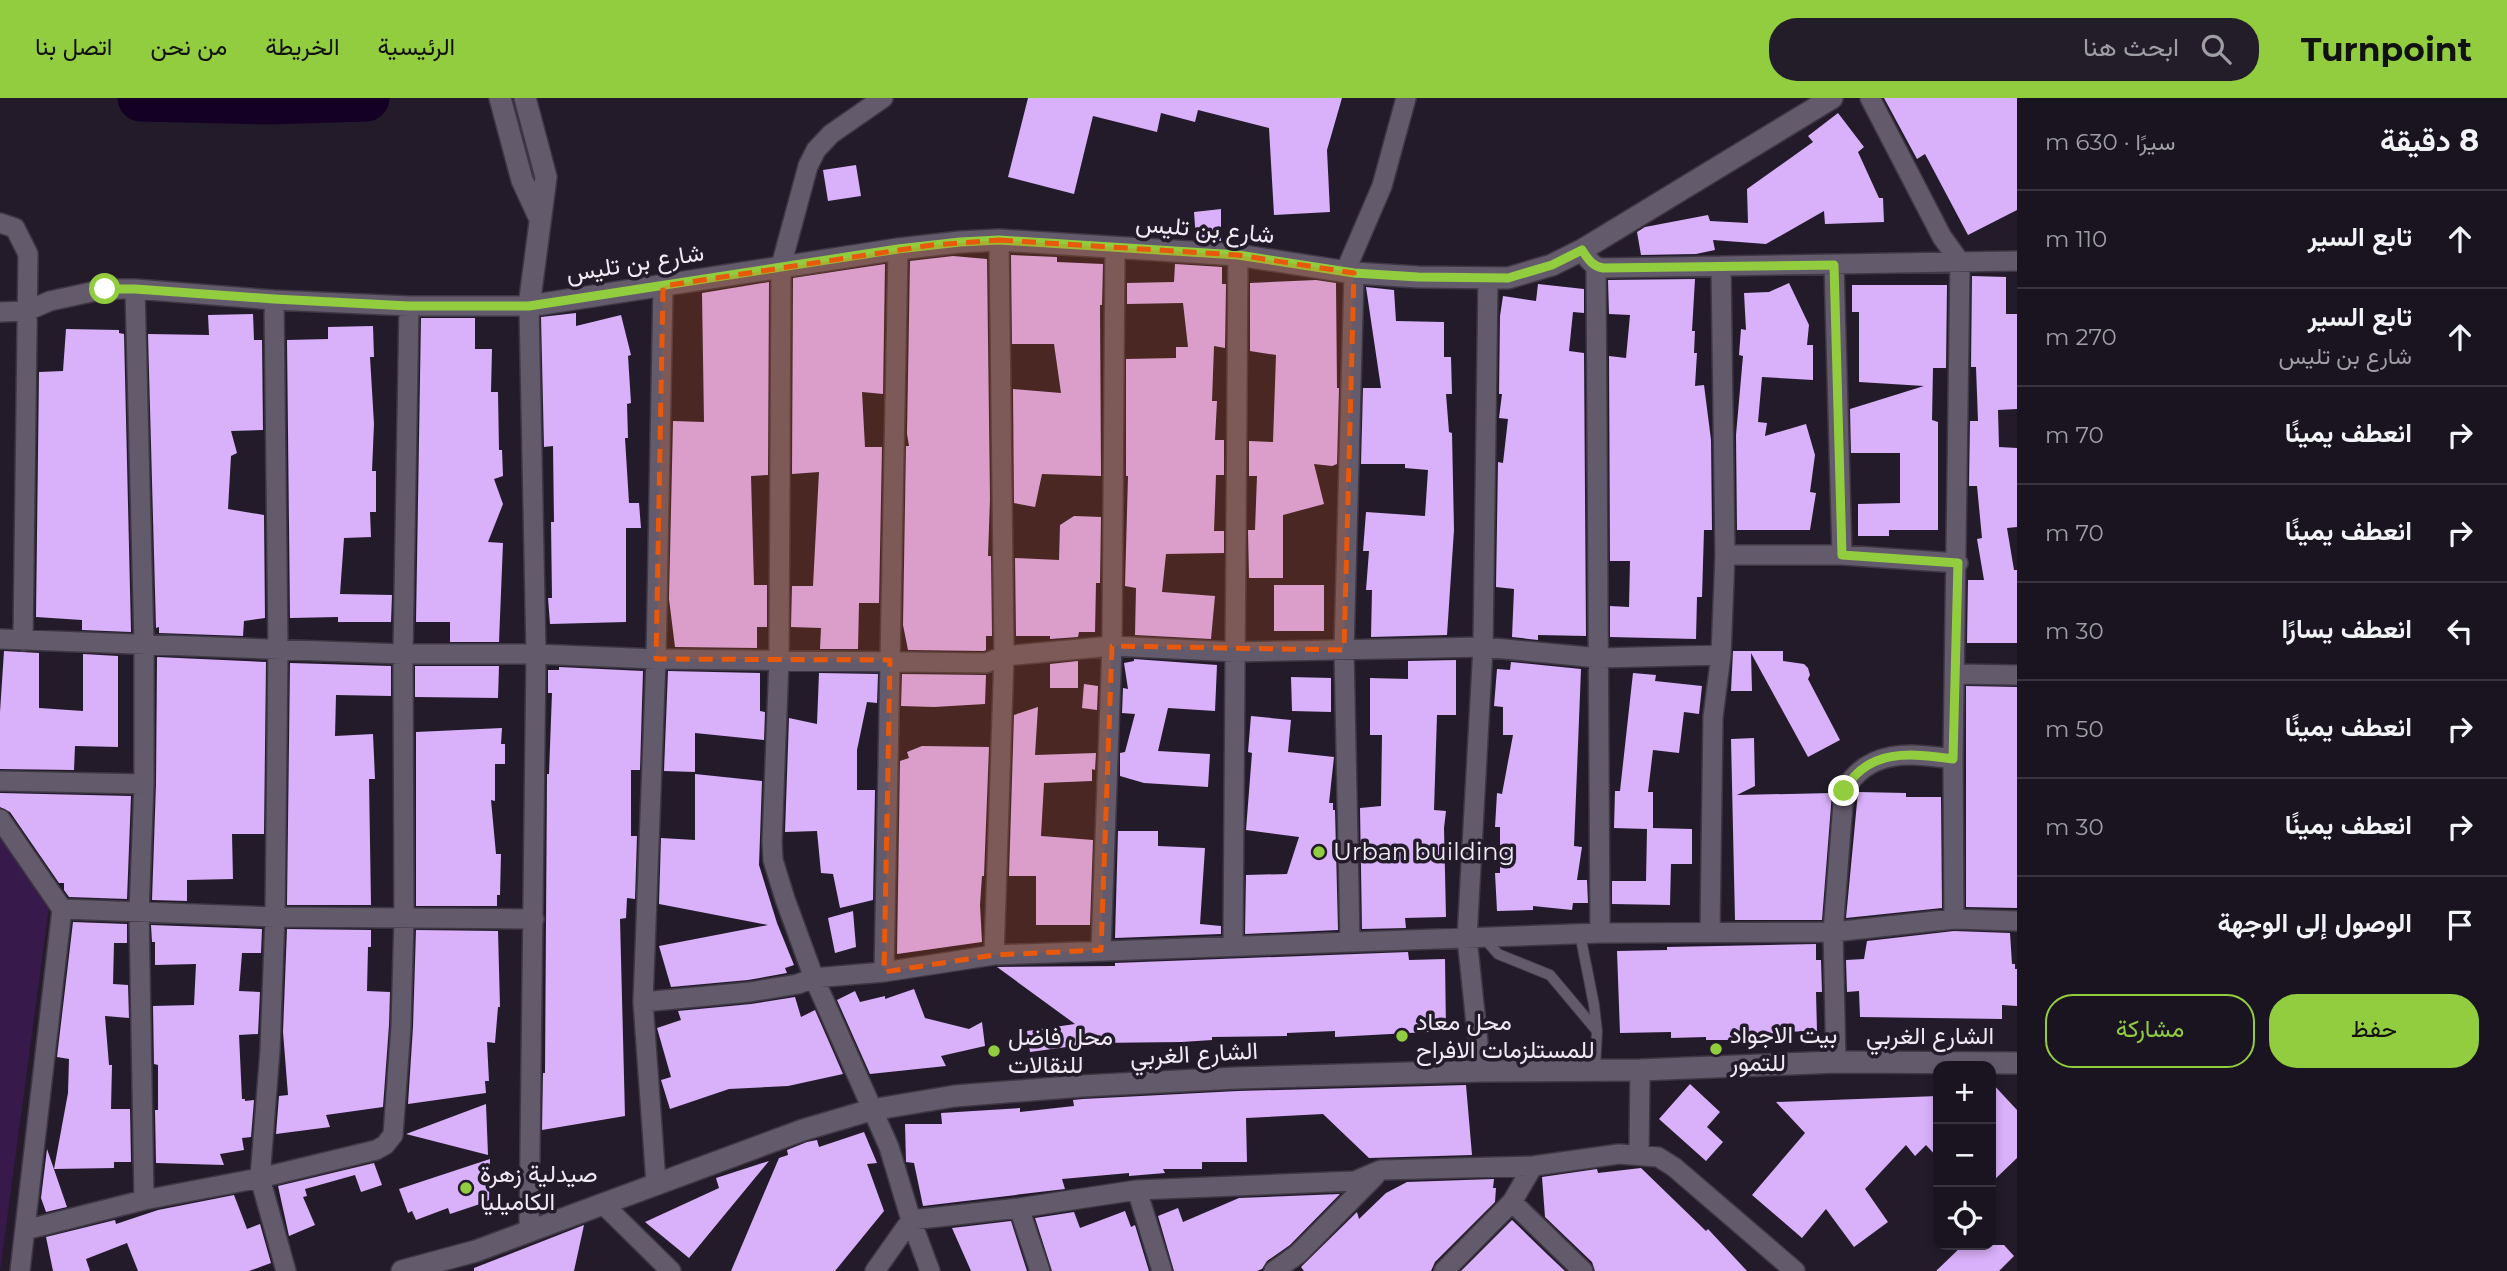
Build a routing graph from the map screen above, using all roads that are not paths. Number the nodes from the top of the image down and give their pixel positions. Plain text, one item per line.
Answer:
1 (500, 98) edge
2 (525, 98) edge
3 (883, 98) edge
4 (1406, 98) edge
5 (1832, 98) edge
6 (1870, 98) edge
7 (540, 219) junction
8 (0, 223) edge
9 (999, 240) junction
10 (1115, 247) junction
11 (898, 249) junction
12 (1582, 250) junction
13 (1238, 255) junction
14 (2017, 261) edge
15 (1961, 262) junction
16 (1834, 265) junction
17 (781, 266) junction
18 (1721, 266) junction
19 (1596, 267) junction
20 (1349, 272) junction
21 (1488, 278) junction
22 (663, 286) junction
23 (135, 289) junction
24 (274, 299) junction
25 (409, 306) junction
26 (529, 306) junction
27 (27, 311) junction
28 (0, 312) edge
29 (1725, 555) junction
30 (1842, 555) junction
31 (1958, 563) junction
32 (0, 639) edge
33 (23, 641) junction
34 (144, 644) junction
35 (1112, 646) junction
36 (1483, 647) junction
37 (278, 648) junction
38 (1344, 650) junction
39 (1236, 652) junction
40 (403, 654) junction
41 (536, 654) junction
42 (1721, 655) junction
43 (1003, 656) junction
44 (1600, 658) junction
45 (656, 659) junction
46 (779, 660) junction
47 (890, 660) junction
48 (1956, 674) junction
49 (2017, 675) edge
50 (1953, 759) junction
51 (0, 781) edge
52 (144, 784) junction
53 (0, 819) edge
54 (62, 909) junction
55 (139, 912) junction
56 (275, 917) junction
57 (404, 919) junction
58 (534, 919) junction
59 (1954, 919) junction
60 (2017, 921) edge
61 (1833, 932) junction
62 (1710, 933) junction
63 (1590, 934) junction
64 (1475, 938) junction
65 (1350, 941) junction
66 (1233, 945) junction
67 (1101, 950) junction
68 (994, 954) junction
69 (884, 972) junction
70 (814, 978) junction
71 (643, 1002) junction
72 (1597, 1031) junction
73 (1836, 1062) junction
74 (2017, 1063) edge
75 (1595, 1070) junction
76 (1640, 1070) junction
77 (1481, 1071) junction
78 (871, 1110) junction
79 (1639, 1154) junction
80 (1533, 1166) junction
81 (1381, 1170) junction
82 (260, 1178) junction
83 (656, 1183) junction
84 (1137, 1190) junction
85 (145, 1200) junction
86 (1512, 1202) junction
87 (604, 1204) junction
88 (1019, 1208) junction
89 (911, 1220) junction
90 (25, 1230) junction
91 (529, 1232) junction
92 (20, 1271) edge
93 (286, 1271) edge
94 (401, 1271) edge
95 (671, 1271) edge
96 (875, 1271) edge
97 (930, 1271) edge
98 (1040, 1271) edge
99 (1162, 1271) edge
100 (1274, 1271) edge
101 (1444, 1271) edge
102 (1583, 1271) edge
103 (1795, 1271) edge

1 - 7 street
2 - 7 street
3 - 17 street
4 - 20 street
5 - 12 street, شارع بن تليس
6 - 15 street
7 - 26 street
8 - 27 street
9 - 10 street, شارع بن تليس
9 - 11 street, شارع بن تليس
9 - 43 street
10 - 13 street, شارع بن تليس
10 - 35 street
11 - 17 street, شارع بن تليس
11 - 47 street
12 - 19 street
12 - 21 street, شارع بن تليس
13 - 20 street, شارع بن تليس
13 - 39 street
14 - 15 street
15 - 16 street
15 - 31 street
16 - 18 street
16 - 30 street
17 - 22 street, شارع بن تليس
17 - 46 street
18 - 19 street
18 - 29 street
19 - 44 street
20 - 21 street, شارع بن تليس
20 - 38 street
21 - 36 street
22 - 26 street, شارع بن تليس
22 - 45 street
23 - 24 street
23 - 27 street
23 - 34 street
24 - 25 street
24 - 37 street
25 - 26 street
25 - 40 street
26 - 41 street
27 - 28 street
27 - 33 street
29 - 30 street
29 - 42 street
30 - 31 street
31 - 48 street
32 - 33 street
33 - 34 street
34 - 37 street
34 - 52 street
35 - 39 street
35 - 43 street
35 - 67 street
36 - 38 street
36 - 44 street
36 - 64 street
37 - 40 street
37 - 56 street
38 - 39 street
38 - 65 street
39 - 66 street
40 - 41 street
40 - 57 street
41 - 45 street
41 - 58 street
42 - 44 street
42 - 62 street
43 - 47 street
43 - 68 street
44 - 63 street
45 - 46 street
45 - 71 street
46 - 47 street
46 - 70 street
47 - 69 street
48 - 49 street
48 - 50 street
50 - 59 street
50 - 61 street
51 - 52 street
52 - 55 street
53 - 54 street
54 - 55 street
54 - 90 street
55 - 56 street
55 - 85 street
56 - 57 street
56 - 82 street
57 - 58 street
57 - 82 street
58 - 91 street
59 - 60 street
59 - 61 street
61 - 62 street
61 - 73 street
62 - 63 street
63 - 64 street
63 - 72 lane
64 - 65 street
64 - 72 lane
64 - 77 street
65 - 66 street
66 - 67 street
67 - 68 street
68 - 69 street
69 - 70 street
70 - 71 street
70 - 78 street
71 - 83 street
72 - 75 lane
73 - 74 street, الشارع الغربي
73 - 76 street, الشارع الغربي
75 - 76 street, الشارع الغربي
75 - 77 street, الشارع الغربي
76 - 79 street
77 - 78 street, الشارع الغربي
78 - 83 street, الشارع الغربي
78 - 89 street
79 - 80 street
79 - 103 street
80 - 81 street
80 - 86 street
81 - 84 street
81 - 100 street
82 - 85 street
82 - 93 street
83 - 87 street, الشارع الغربي
84 - 88 street
84 - 99 street
85 - 90 street
86 - 101 street
86 - 102 street
87 - 91 street, الشارع الغربي
87 - 95 street
88 - 89 street
88 - 98 street
89 - 96 street
89 - 97 street
90 - 92 street
91 - 94 street, الشارع الغربي

